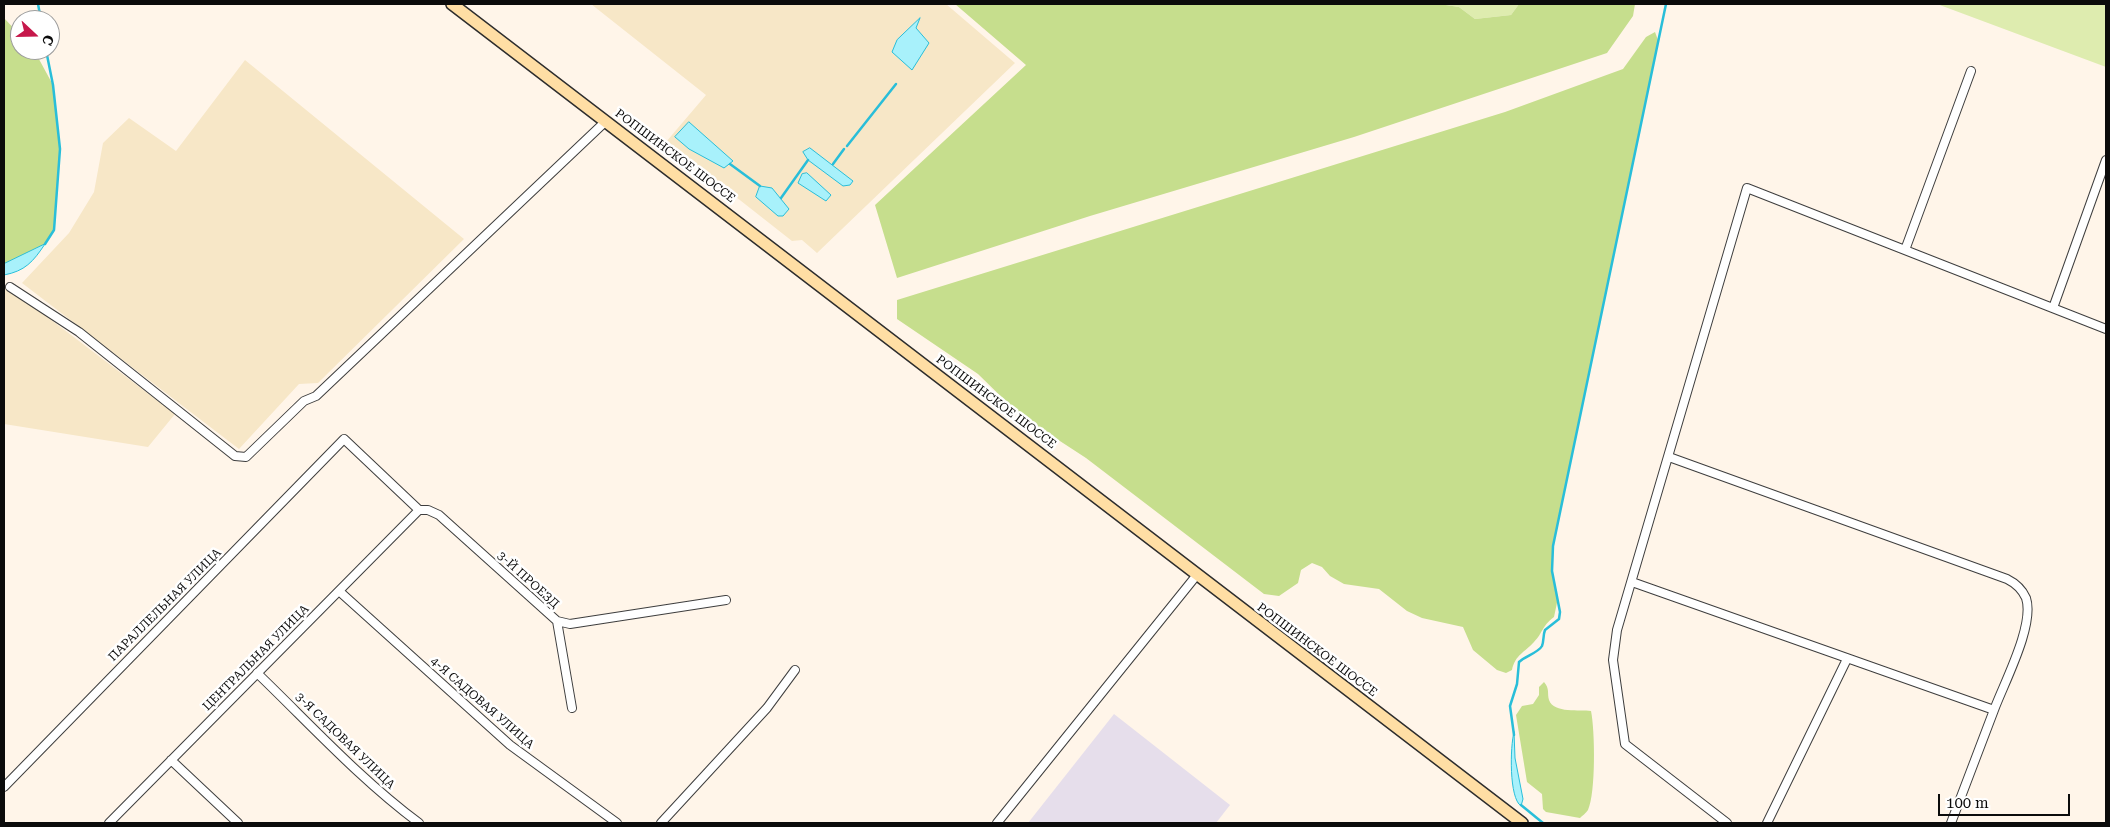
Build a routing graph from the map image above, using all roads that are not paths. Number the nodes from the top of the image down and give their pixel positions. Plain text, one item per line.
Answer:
1 (452, 4) edge
2 (1971, 71) dead end
3 (606, 121) junction
4 (2106, 160) edge
5 (1905, 250) junction
6 (10, 287) dead end
7 (2053, 308) junction
8 (2106, 329) edge
9 (1669, 457) junction
10 (419, 510) junction
11 (1196, 576) junction
12 (1632, 582) junction
13 (338, 591) junction
14 (726, 600) dead end
15 (557, 622) junction
16 (1847, 659) junction
17 (795, 670) dead end
18 (257, 673) junction
19 (572, 708) dead end
20 (1994, 710) junction
21 (171, 760) junction
22 (4, 787) edge
23 (109, 823) edge
24 (238, 823) edge
25 (419, 823) edge
26 (617, 823) edge
27 (661, 823) edge
28 (997, 823) edge
29 (1522, 823) edge
30 (1727, 823) edge
31 (1767, 823) edge
32 (1951, 823) edge

1 - 3 main road, РОПШИНСКОЕ ШОССЕ
2 - 5 street
3 - 6 street
3 - 11 main road, РОПШИНСКОЕ ШОССЕ
4 - 7 street
5 - 7 street
5 - 9 street
7 - 8 street
9 - 12 street
9 - 20 street
10 - 13 street, ЦЕНТРАЛЬНАЯ УЛИЦА
10 - 15 street, 3-Й ПРОЕЗД
10 - 22 street, ПАРАЛЛЕЛЬНАЯ УЛИЦА
11 - 28 street
11 - 29 main road, РОПШИНСКОЕ ШОССЕ
12 - 16 street
12 - 30 street
13 - 18 street, ЦЕНТРАЛЬНАЯ УЛИЦА
13 - 26 street, 4-Я САДОВАЯ УЛИЦА
14 - 15 street, 3-Й ПРОЕЗД
15 - 19 street
16 - 20 street
16 - 31 street
17 - 27 street
18 - 21 street, ЦЕНТРАЛЬНАЯ УЛИЦА
18 - 25 street, 3-Я САДОВАЯ УЛИЦА
20 - 32 street
21 - 23 street, ЦЕНТРАЛЬНАЯ УЛИЦА
21 - 24 street

